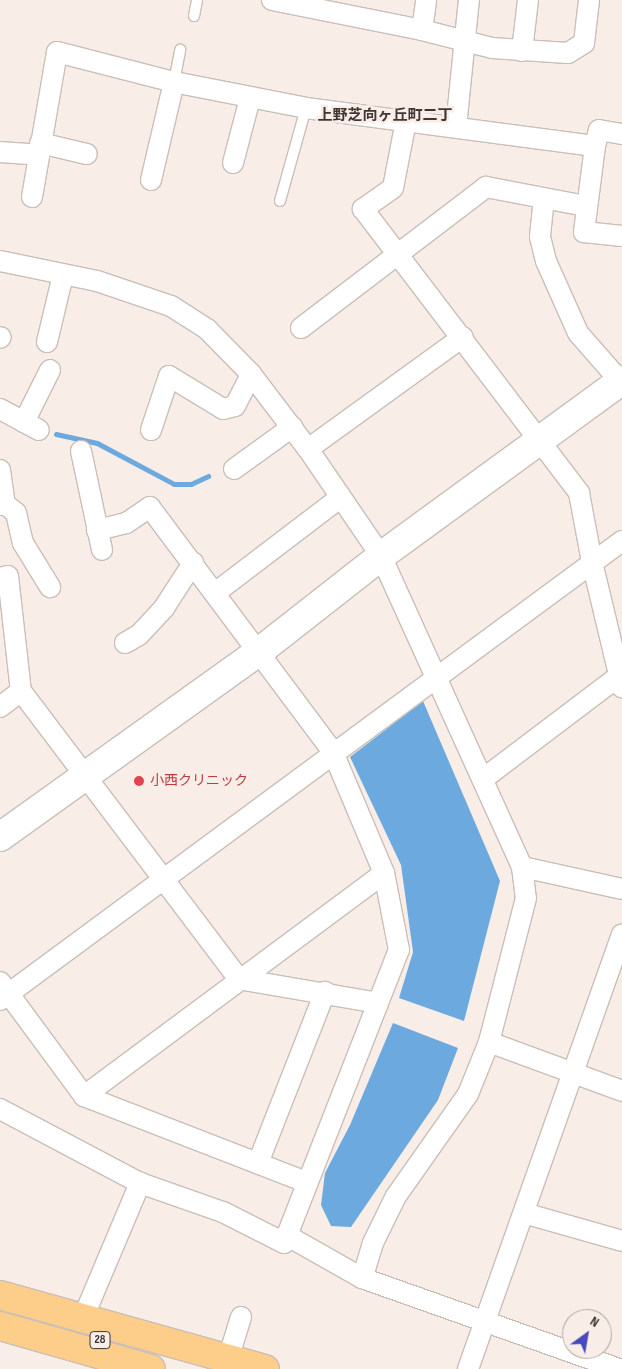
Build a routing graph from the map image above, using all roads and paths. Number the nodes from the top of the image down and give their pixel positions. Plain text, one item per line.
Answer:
1 (197, 0) edge
2 (280, 0) edge
3 (426, 0) edge
4 (469, 0) edge
5 (528, 0) edge
6 (589, 0) edge
7 (348, 8) edge
8 (194, 16) dead end
9 (422, 30) junction
10 (463, 40) junction
11 (180, 50) dead end
12 (522, 51) junction
13 (174, 82) junction
14 (250, 98) junction
15 (306, 108) junction
16 (406, 121) junction
17 (456, 127) junction
18 (622, 134) edge
19 (594, 146) junction
20 (39, 149) junction
21 (0, 152) edge
22 (86, 154) dead end
23 (233, 163) dead end
24 (150, 180) dead end
25 (32, 197) dead end
26 (544, 198) junction
27 (280, 201) dead end
28 (586, 206) junction
29 (622, 236) edge
30 (398, 253) junction
31 (0, 260) edge
32 (62, 275) junction
33 (301, 328) dead end
34 (463, 337) junction
35 (48, 342) dead end
36 (50, 370) dead end
37 (251, 374) junction
38 (621, 381) edge
39 (0, 409) edge
40 (292, 427) junction
41 (151, 430) dead end
42 (537, 440) junction
43 (308, 449) junction
44 (81, 451) dead end
45 (234, 469) dead end
46 (0, 470) edge
47 (338, 493) junction
48 (2, 505) edge
49 (98, 530) junction
50 (274, 536) dead end
51 (622, 540) edge
52 (102, 550) dead end
53 (381, 556) junction
54 (592, 562) junction
55 (193, 564) junction
56 (37, 566) junction
57 (4, 577) edge
58 (50, 587) dead end
59 (215, 592) junction
60 (125, 643) dead end
61 (7, 650) edge
62 (260, 651) junction
63 (436, 675) junction
64 (620, 682) edge
65 (21, 692) junction
66 (0, 707) edge
67 (333, 752) junction
68 (85, 775) junction
69 (483, 779) junction
70 (0, 837) edge
71 (522, 867) junction
72 (384, 873) junction
73 (162, 879) junction
74 (622, 889) edge
75 (622, 934) edge
76 (239, 980) junction
77 (614, 986) edge
78 (3, 992) edge
79 (324, 992) junction
80 (378, 1003) junction
81 (489, 1042) junction
82 (574, 1073) junction
83 (622, 1091) edge
84 (84, 1096) junction
85 (0, 1109) edge
86 (258, 1163) junction
87 (306, 1182) junction
88 (140, 1183) junction
89 (524, 1212) junction
90 (285, 1239) junction
91 (622, 1241) edge
92 (362, 1278) junction
93 (0, 1295) edge
94 (0, 1312) edge
95 (241, 1317) dead end
96 (83, 1318) junction
97 (485, 1323) junction
98 (0, 1326) edge
99 (0, 1345) edge
100 (228, 1359) junction
101 (86, 1369) edge
102 (151, 1369) edge
103 (201, 1369) edge
104 (265, 1369) edge
105 (468, 1369) edge
106 (620, 1369) edge

1 - 8 lane
2 - 7 street
3 - 9 street
4 - 10 street
5 - 12 street
6 - 12 street
7 - 9 street
9 - 10 street
10 - 12 street
10 - 17 street
11 - 13 lane
13 - 14 street
13 - 20 street
13 - 24 street
14 - 15 street
14 - 23 street
15 - 16 street
15 - 27 lane
16 - 17 street
16 - 30 street
17 - 19 street
18 - 19 street
19 - 28 street
20 - 21 street
20 - 22 street
20 - 25 street
26 - 28 street
26 - 30 street
26 - 38 street
28 - 29 street
30 - 33 street
30 - 34 street
31 - 32 street
32 - 35 street
32 - 37 street
34 - 42 street
34 - 43 street
36 - 39 street
37 - 40 street
37 - 41 street
38 - 42 street
40 - 43 street
40 - 45 street
42 - 53 street
42 - 54 street
43 - 47 street
44 - 49 street
46 - 48 street
47 - 50 lane
47 - 53 street
47 - 59 street
48 - 56 street
49 - 52 street
49 - 55 street
51 - 54 street
53 - 62 street
53 - 63 street
54 - 63 street
54 - 64 street
55 - 59 street
55 - 60 street
56 - 57 street
56 - 58 street
57 - 61 street
59 - 62 street
61 - 65 street
62 - 67 street
62 - 68 street
63 - 67 street
63 - 69 street
64 - 69 street
65 - 66 street
65 - 68 street
67 - 72 street
67 - 73 street
68 - 70 street
68 - 73 street
69 - 71 street
71 - 74 street
71 - 81 street
72 - 76 street
72 - 80 street
73 - 76 street
73 - 78 street
75 - 77 street
76 - 79 street
76 - 84 street
77 - 82 street
78 - 84 street
79 - 80 street
79 - 86 street
80 - 87 street
81 - 82 street
81 - 92 street
82 - 83 street
82 - 89 street
84 - 86 street
85 - 88 street
86 - 87 street
87 - 90 street
88 - 90 street
88 - 96 street
89 - 91 street
89 - 97 street
90 - 92 street
92 - 97 street
93 - 96 main road
94 - 103 main road, 28
95 - 100 street
96 - 100 main road
97 - 105 street
97 - 106 street
98 - 102 main road, 28
99 - 101 main road
100 - 104 main road

